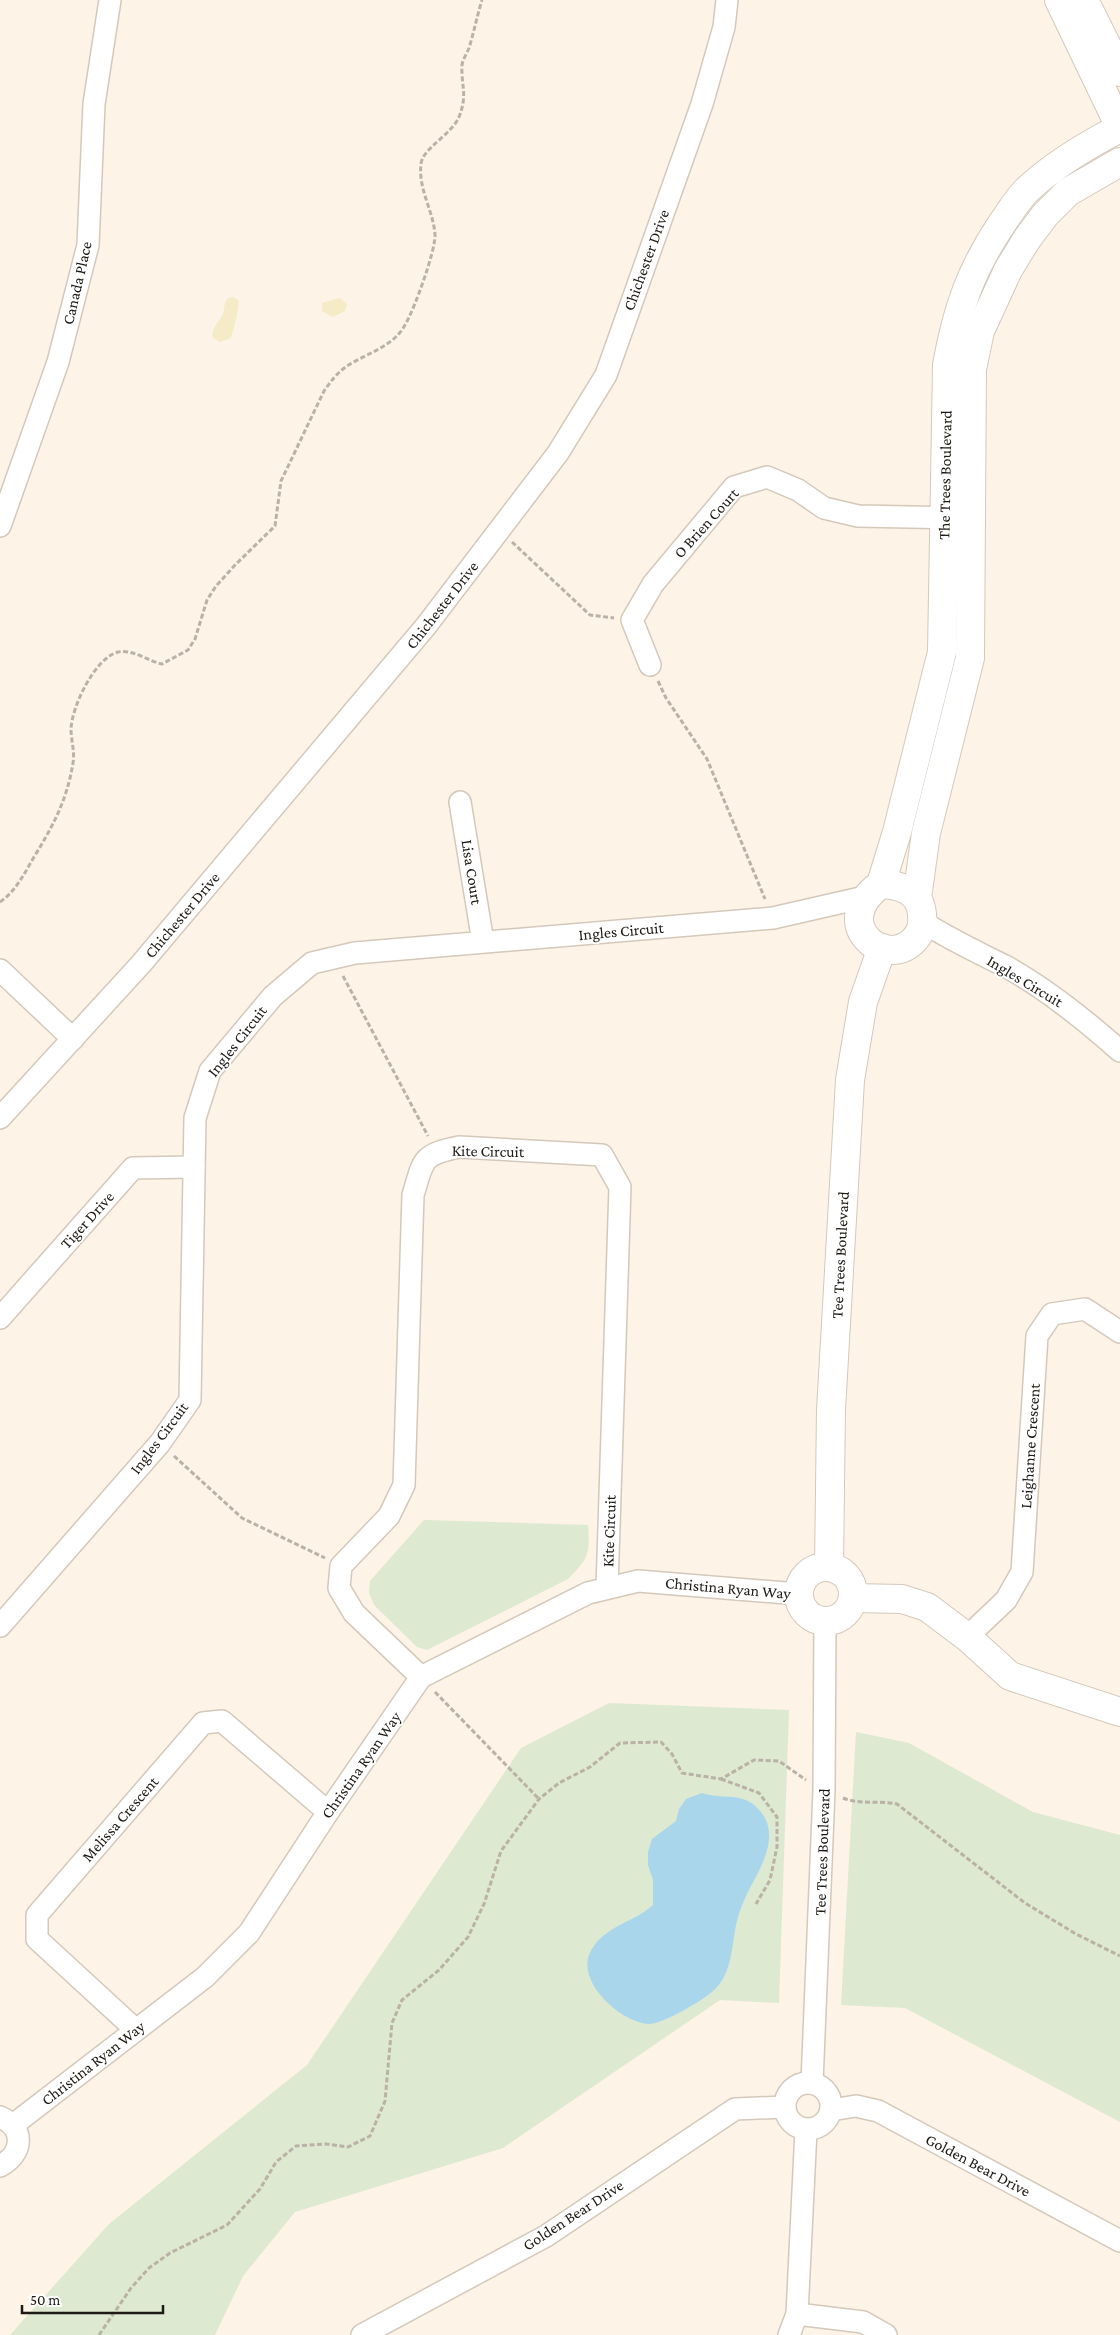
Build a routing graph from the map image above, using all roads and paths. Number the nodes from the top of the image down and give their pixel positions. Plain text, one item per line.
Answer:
1 (110, 0) edge
2 (482, 0) edge
3 (727, 0) edge
4 (1059, 0) edge
5 (1084, 0) edge
6 (1120, 72) edge
7 (1120, 127) edge
8 (1120, 162) edge
9 (957, 518) junction
10 (0, 526) edge
11 (500, 530) junction
12 (632, 620) junction
13 (650, 665) joint
14 (460, 802) dead end
15 (873, 891) junction
16 (0, 902) edge
17 (920, 910) junction
18 (773, 918) junction
19 (484, 942) junction
20 (882, 948) junction
21 (333, 958) junction
22 (0, 970) edge
23 (73, 1039) junction
24 (1120, 1051) edge
25 (0, 1118) edge
26 (437, 1152) junction
27 (194, 1167) junction
28 (0, 1318) edge
29 (1120, 1332) edge
30 (160, 1443) junction
31 (341, 1566) junction
32 (829, 1567) junction
33 (607, 1588) junction
34 (799, 1594) junction
35 (853, 1598) junction
36 (824, 1620) junction
37 (0, 1626) edge
38 (967, 1637) junction
39 (421, 1677) junction
40 (1120, 1712) edge
41 (721, 1779) junction
42 (824, 1790) junction
43 (539, 1799) junction
44 (328, 1812) junction
45 (756, 1904) dead end
46 (1120, 1956) edge
47 (136, 2030) junction
48 (812, 2082) junction
49 (784, 2107) junction
50 (831, 2110) junction
51 (6, 2121) edge
52 (806, 2130) junction
53 (0, 2166) edge
54 (1120, 2241) edge
55 (797, 2314) junction
56 (99, 2335) edge
57 (362, 2335) edge
58 (789, 2335) edge
59 (886, 2335) edge

1 - 10 street, Canada Place
2 - 16 path
3 - 11 street, Chichester Drive
4 - 7 street
5 - 6 street
7 - 9 street, The Trees Boulevard
8 - 9 street, The Trees Boulevard
9 - 12 street, O Brien Court
9 - 15 street, The Trees Boulevard
9 - 17 street, The Trees Boulevard
11 - 12 path
11 - 23 street, Chichester Drive
12 - 13 street
13 - 18 path
14 - 19 street, Lisa Court
15 - 17 street
15 - 18 street, Ingles Circuit
15 - 20 street
17 - 20 street
17 - 24 street, Ingles Circuit
18 - 19 street, Ingles Circuit
19 - 21 street, Ingles Circuit
20 - 32 street, Tee Trees Boulevard
21 - 26 path
21 - 27 street, Ingles Circuit
22 - 23 street
23 - 25 street, Chichester Drive
26 - 31 street, Kite Circuit
26 - 33 street, Kite Circuit
27 - 28 street, Tiger Drive
27 - 30 street, Ingles Circuit
29 - 38 street, Leighanne Crescent
30 - 31 path
30 - 37 street, Ingles Circuit
31 - 39 street
32 - 34 street
32 - 35 street
33 - 34 street, Christina Ryan Way
33 - 39 street, Christina Ryan Way
34 - 36 street
35 - 36 street
35 - 38 street
36 - 42 street, Tee Trees Boulevard
38 - 40 street
39 - 43 path
39 - 44 street, Christina Ryan Way
41 - 42 path
41 - 43 path
41 - 45 path
42 - 46 path
42 - 48 street, Tee Trees Boulevard
43 - 56 path
44 - 47 street, Christina Ryan Way
44 - 47 street, Melissa Crescent
47 - 51 street, Christina Ryan Way
48 - 49 street
48 - 50 street
49 - 52 street
49 - 57 street, Golden Bear Drive
50 - 52 street
50 - 54 street, Golden Bear Drive
51 - 53 street
52 - 55 street
55 - 58 street
55 - 59 street

